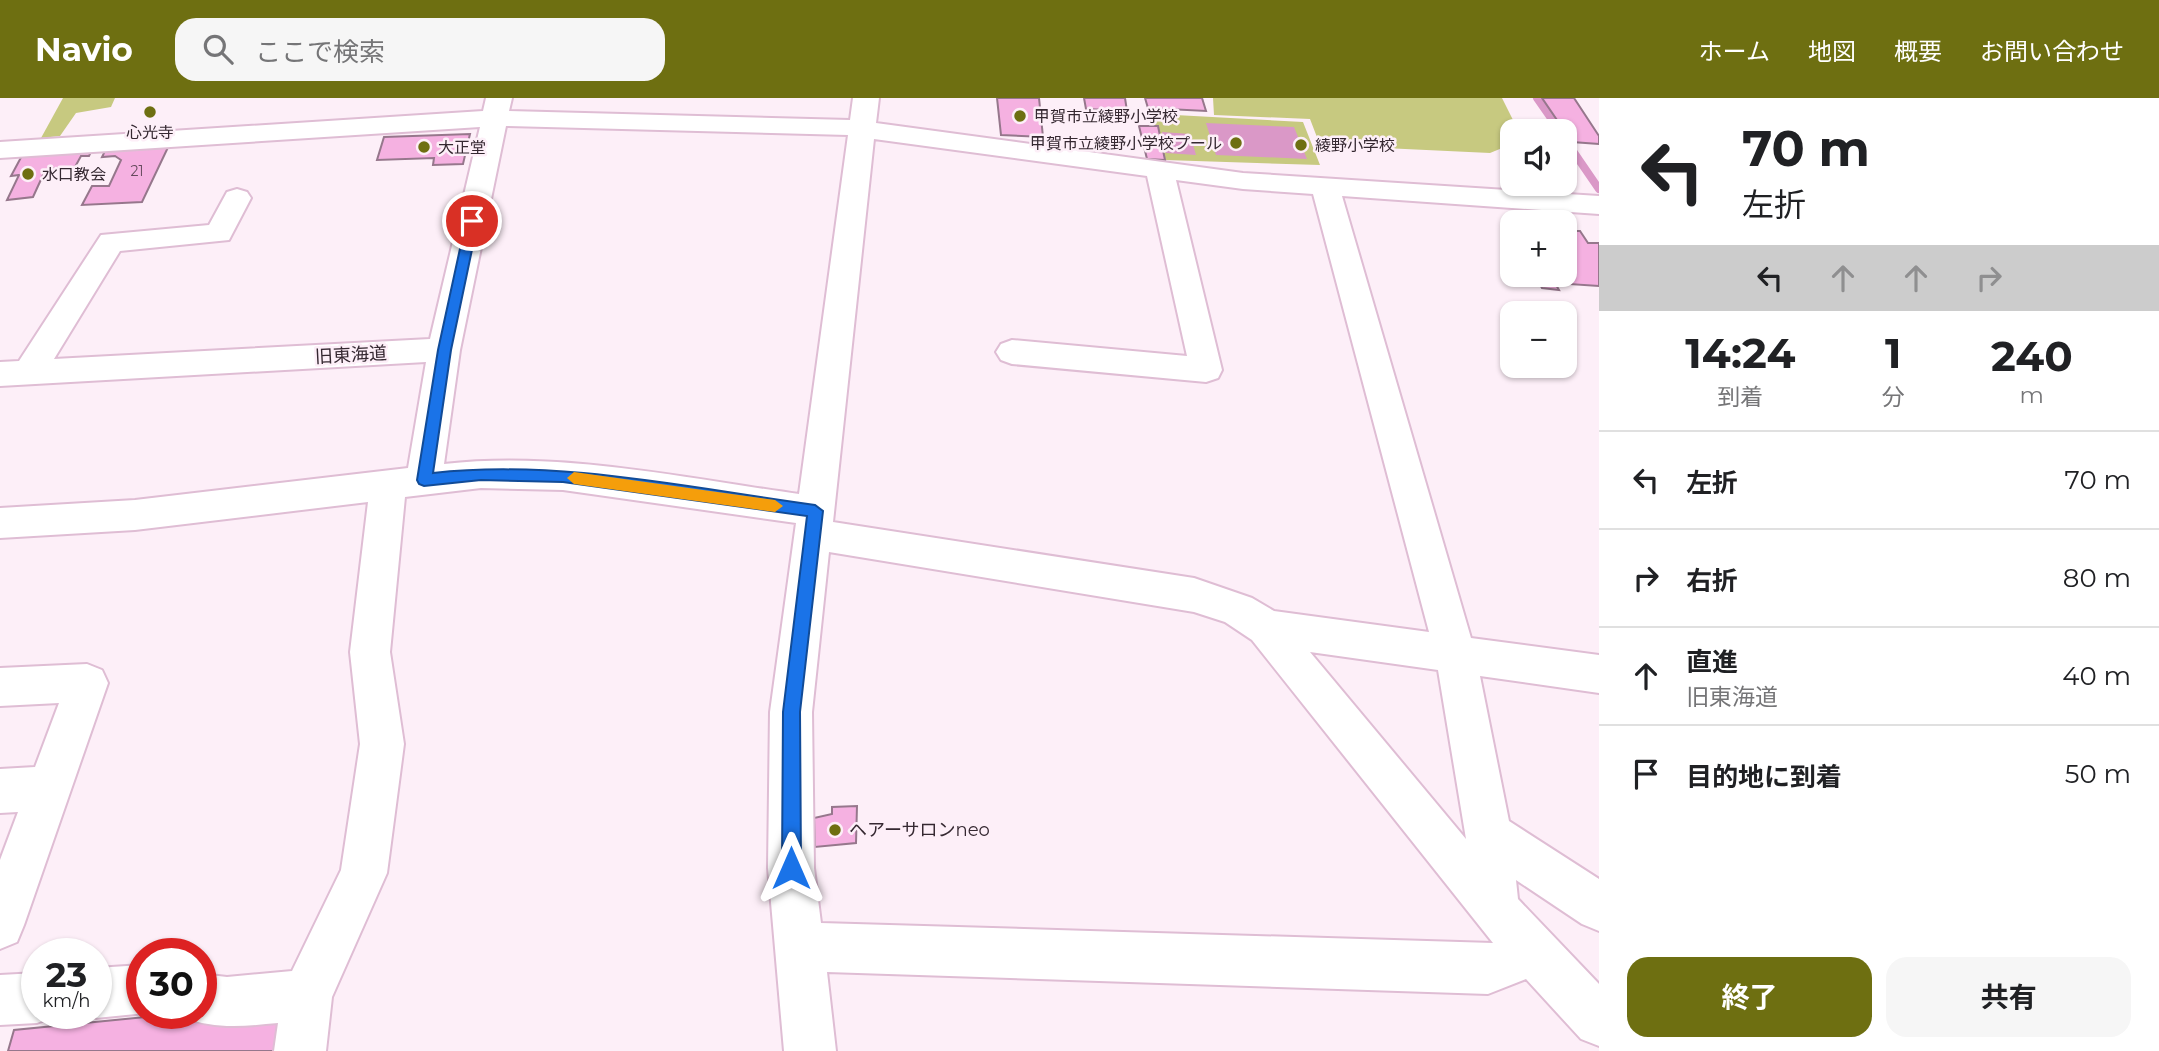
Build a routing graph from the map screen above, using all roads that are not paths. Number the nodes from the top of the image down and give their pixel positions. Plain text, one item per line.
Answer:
1 (496, 108) edge
2 (865, 114) edge
3 (0, 150) edge
4 (1160, 171) junction
5 (1325, 187) junction
6 (237, 198) dead end
7 (1599, 205) edge
8 (444, 350) junction
9 (1012, 352) dead end
10 (15, 373) edge
11 (406, 483) junction
12 (0, 523) edge
13 (813, 523) junction
14 (1266, 628) junction
15 (1455, 653) junction
16 (1599, 674) edge
17 (0, 687) edge
18 (49, 788) junction
19 (0, 791) edge
20 (1489, 835) junction
21 (1599, 907) edge
22 (1495, 911) junction
23 (0, 925) edge
24 (799, 947) junction
25 (1533, 952) junction
26 (307, 995) junction
27 (21, 999) edge
28 (0, 1000) edge
29 (217, 1001) edge
30 (1599, 1021) edge
31 (300, 1051) edge
32 (810, 1051) edge

1 - 2 street
1 - 3 street
1 - 8 street
2 - 4 street
2 - 13 street
4 - 5 street
4 - 9 street
5 - 7 street
5 - 15 street
6 - 10 street
8 - 10 street, 旧東海道
8 - 11 street
11 - 12 street
11 - 13 street
11 - 26 street
13 - 14 street
13 - 24 street
14 - 15 street
14 - 22 street
15 - 16 street
15 - 20 street
17 - 18 street
18 - 19 street
18 - 23 street
20 - 21 street
20 - 22 street
22 - 25 street
24 - 25 street
24 - 32 street
25 - 30 street
26 - 29 street
26 - 31 street
27 - 28 street

